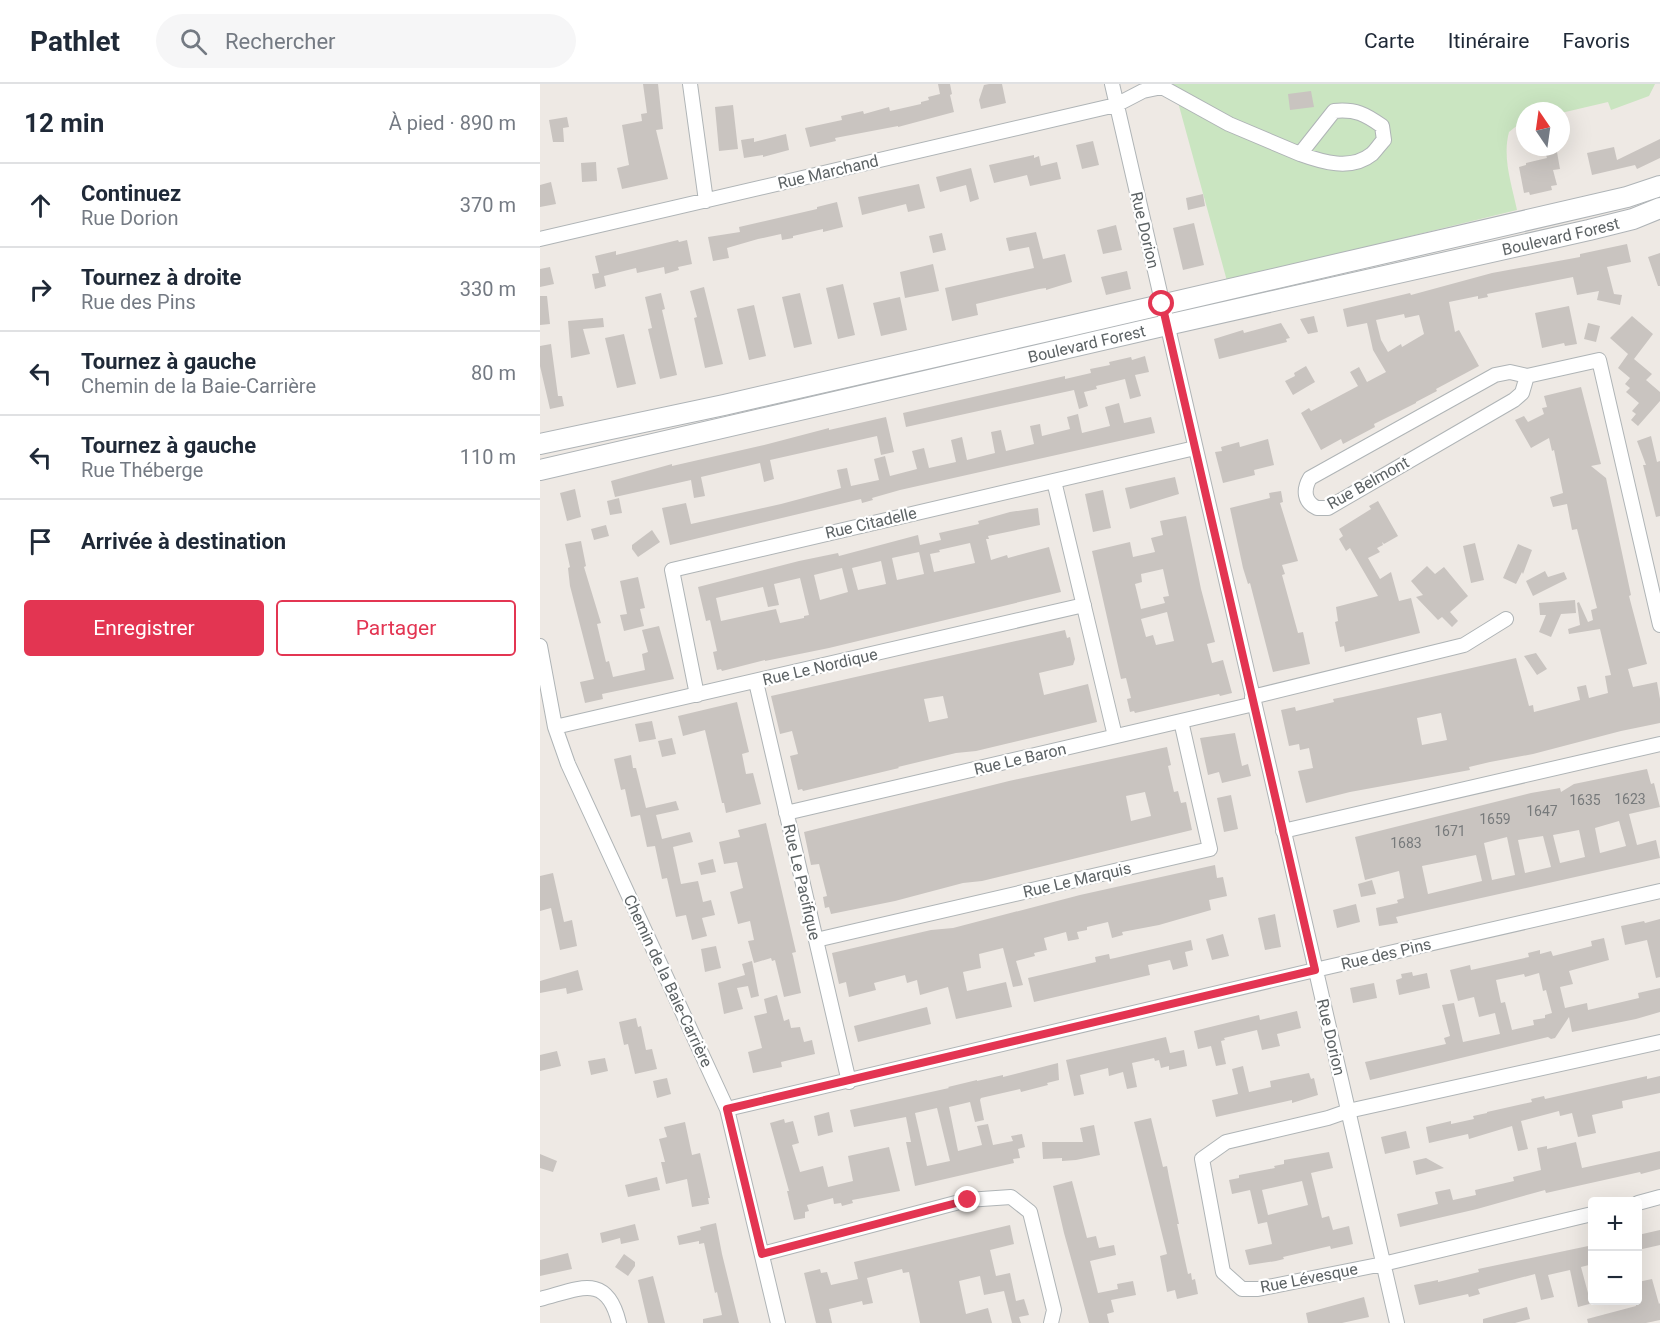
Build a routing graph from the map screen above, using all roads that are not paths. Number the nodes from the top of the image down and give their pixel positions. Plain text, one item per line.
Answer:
1 (690, 84) edge
2 (1112, 84) edge
3 (1116, 105) junction
4 (1300, 154) junction
5 (1660, 186) edge
6 (1627, 197) junction
7 (706, 201) junction
8 (1660, 208) edge
9 (1633, 219) junction
10 (540, 238) edge
11 (1162, 304) junction
12 (1167, 325) junction
13 (1527, 376) junction
14 (540, 444) edge
15 (1195, 448) junction
16 (540, 470) edge
17 (1054, 481) junction
18 (1084, 605) junction
19 (1506, 619) dead end
20 (1660, 625) edge
21 (540, 646) edge
22 (756, 682) junction
23 (697, 695) junction
24 (1253, 700) junction
25 (1181, 721) junction
26 (555, 727) junction
27 (1115, 736) junction
28 (1660, 744) edge
29 (786, 813) junction
30 (1283, 831) junction
31 (1660, 891) edge
32 (816, 940) junction
33 (1315, 970) junction
34 (1660, 1042) edge
35 (849, 1082) junction
36 (727, 1109) junction
37 (1348, 1111) junction
38 (1660, 1197) edge
39 (1642, 1202) edge
40 (1588, 1215) edge
41 (762, 1254) junction
42 (1383, 1264) junction
43 (540, 1299) edge
44 (619, 1323) edge
45 (778, 1323) edge
46 (1051, 1323) edge
47 (1396, 1323) edge

1 - 7 street
2 - 3 street, Rue Dorion
3 - 4 street, Rue Marchand
3 - 7 street, Rue Marchand
3 - 11 street, Rue Dorion
4 - 4 street, Rue Marchand
5 - 6 street, Boulevard Forest
6 - 9 street, Boulevard Forest
6 - 11 street, Boulevard Forest
7 - 10 street, Rue Marchand
8 - 9 street, Boulevard Forest
9 - 12 street, Boulevard Forest
11 - 12 street, Rue Dorion
11 - 14 street, Boulevard Forest
12 - 15 street, Rue Dorion
12 - 16 street, Boulevard Forest
13 - 13 street, Rue Belmont
13 - 20 street, Rue Belmont
15 - 17 street, Rue Citadelle
15 - 24 street, Rue Dorion
17 - 18 street
17 - 23 street, Rue Citadelle
18 - 22 street, Rue Le Nordique
18 - 27 street
19 - 24 street, Rue Le Baron
21 - 26 street, Chemin de la Baie-Carrière
22 - 23 street, Rue Le Nordique
22 - 29 street, Rue Le Pacifique
23 - 26 street, Rue Le Nordique
24 - 25 street, Rue Le Baron
24 - 30 street, Rue Dorion
25 - 27 street, Rue Le Baron
25 - 32 street, Rue Le Marquis
26 - 36 street, Chemin de la Baie-Carrière
27 - 29 street, Rue Le Baron
28 - 30 street
29 - 32 street, Rue Le Pacifique
30 - 33 street, Rue Dorion
31 - 33 street, Rue des Pins
32 - 35 street, Rue Le Pacifique
33 - 35 street, Rue des Pins
33 - 37 street, Rue Dorion
34 - 37 street
35 - 36 street, Rue des Pins
36 - 41 street, Chemin de la Baie-Carrière
37 - 42 street, Rue Dorion
37 - 42 street, Rue Lévesque
38 - 39 street
40 - 42 street
41 - 45 street, Chemin de la Baie-Carrière
41 - 46 street
42 - 47 street, Rue Dorion
43 - 44 street

